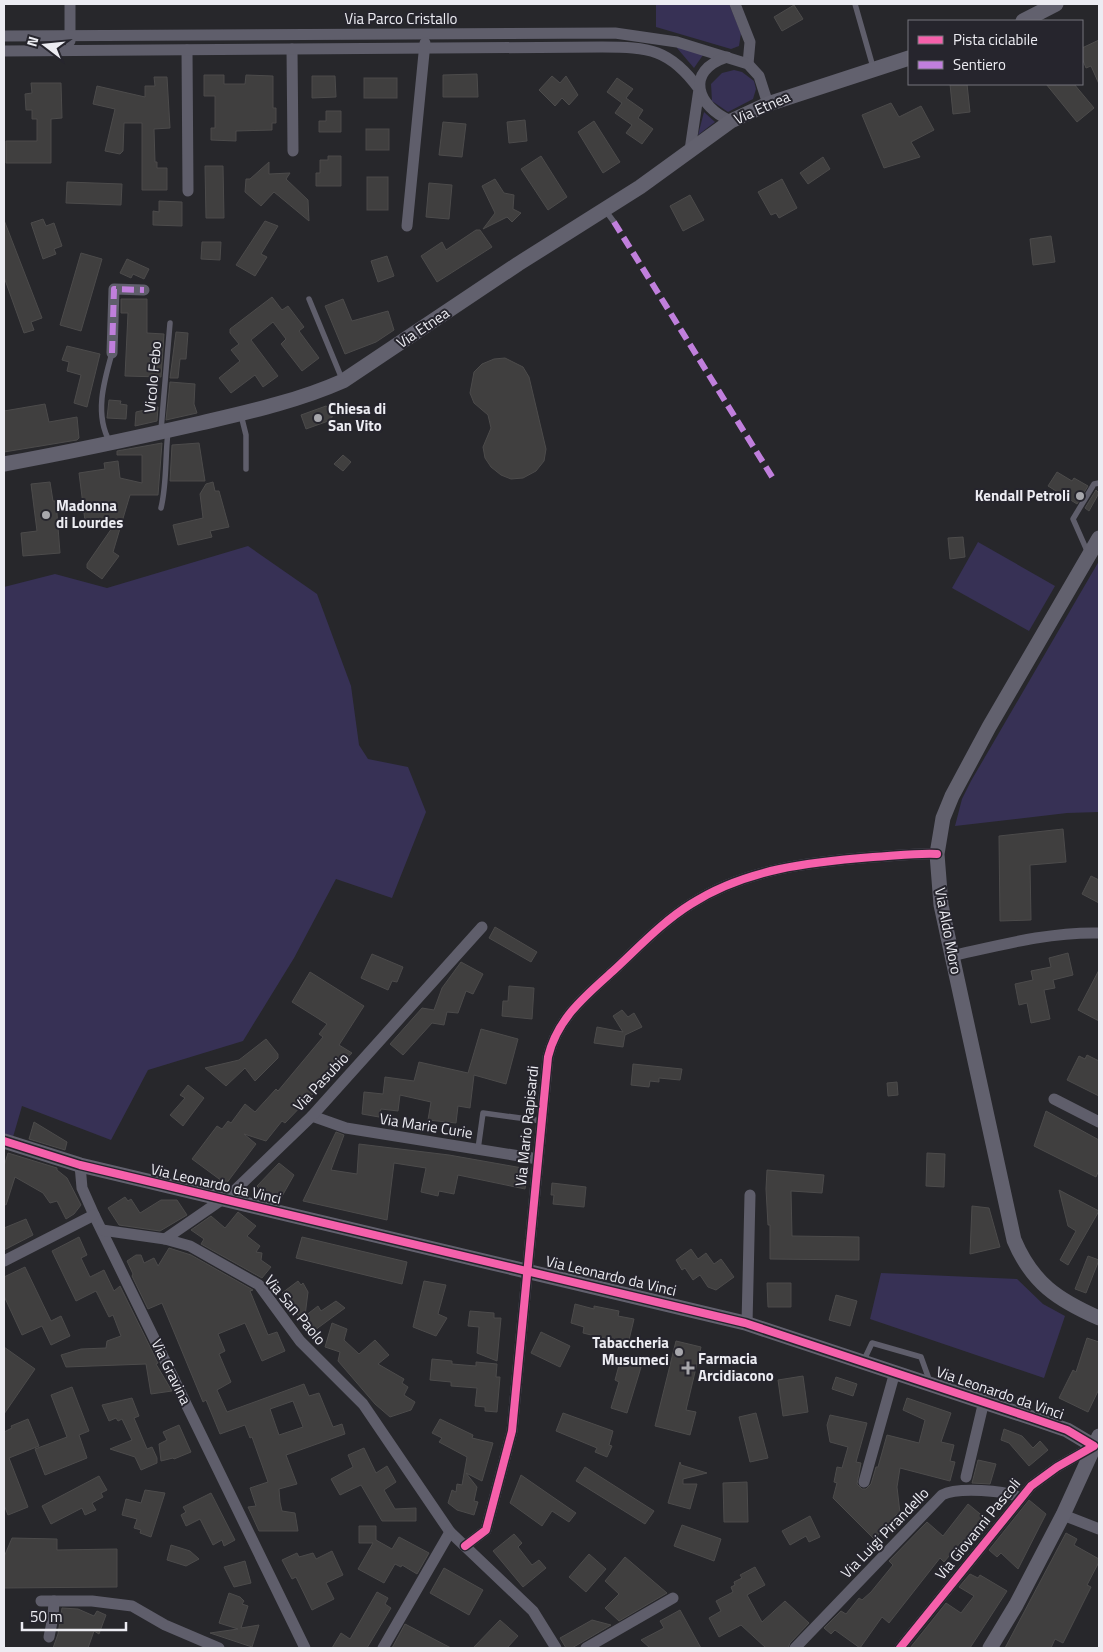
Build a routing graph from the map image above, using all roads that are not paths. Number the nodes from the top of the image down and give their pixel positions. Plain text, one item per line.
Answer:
1 (70, 4) edge
2 (735, 4) edge
3 (855, 4) edge
4 (1051, 5) edge
5 (1025, 20) edge
6 (425, 34) junction
7 (4, 36) edge
8 (70, 36) junction
9 (424, 48) junction
10 (292, 49) junction
11 (188, 50) junction
12 (4, 51) edge
13 (70, 51) junction
14 (727, 57) junction
15 (908, 58) edge
16 (748, 64) junction
17 (874, 70) junction
18 (699, 89) junction
19 (768, 104) junction
20 (731, 121) junction
21 (690, 150) junction
22 (293, 151) dead end
23 (188, 191) dead end
24 (407, 226) dead end
25 (144, 290) dead end
26 (309, 299) dead end
27 (170, 323) dead end
28 (112, 353) joint
29 (343, 382) junction
30 (241, 413) junction
31 (164, 431) junction
32 (111, 444) junction
33 (4, 464) edge
34 (246, 469) dead end
35 (1099, 483) edge
36 (161, 508) dead end
37 (1099, 538) edge
38 (1090, 555) junction
39 (937, 854) junction
40 (482, 927) dead end
41 (1099, 933) edge
42 (952, 956) junction
43 (1054, 1099) dead end
44 (312, 1116) junction
45 (542, 1121) junction
46 (1099, 1122) edge
47 (4, 1141) edge
48 (478, 1149) junction
49 (538, 1159) junction
50 (80, 1165) junction
51 (750, 1195) dead end
52 (221, 1199) junction
53 (94, 1215) junction
54 (102, 1230) junction
55 (164, 1239) junction
56 (4, 1260) edge
57 (526, 1270) junction
58 (1099, 1318) edge
59 (747, 1324) junction
60 (863, 1362) junction
61 (895, 1372) junction
62 (930, 1384) junction
63 (984, 1401) junction
64 (1097, 1441) edge
65 (966, 1477) dead end
66 (864, 1482) dead end
67 (1020, 1498) junction
68 (1063, 1515) junction
69 (1099, 1529) edge
70 (450, 1532) junction
71 (465, 1546) junction
72 (673, 1598) dead end
73 (41, 1601) dead end
74 (54, 1601) junction
75 (49, 1637) dead end
76 (206, 1645) edge
77 (219, 1648) edge
78 (305, 1648) edge
79 (383, 1648) edge
80 (556, 1648) edge
81 (586, 1648) edge
82 (794, 1648) edge
83 (900, 1648) edge
84 (990, 1648) edge

1 - 8 street
2 - 16 street
3 - 17 lane
4 - 5 main road
6 - 8 street, Via Parco Cristallo
6 - 9 street
6 - 14 street, Via Parco Cristallo
7 - 8 street, Via Parco Cristallo
8 - 13 street
9 - 10 street, Via Parco Cristallo
9 - 18 street, Via Parco Cristallo
9 - 24 street
10 - 11 street, Via Parco Cristallo
10 - 22 street
11 - 13 street, Via Parco Cristallo
11 - 23 street
12 - 13 street, Via Parco Cristallo
14 - 16 street, Via Parco Cristallo
14 - 18 street
15 - 17 main road, Via Etnea
16 - 19 street
17 - 19 main road, Via Etnea
18 - 20 street
18 - 21 street
19 - 20 main road, Via Etnea
20 - 21 main road, Via Etnea
21 - 29 main road, Via Etnea
25 - 28 street
26 - 29 lane
27 - 31 lane, Vicolo Febo
28 - 32 lane
29 - 30 main road, Via Etnea
30 - 31 main road, Via Etnea
30 - 34 lane
31 - 32 main road, Via Etnea
31 - 36 lane, Vicolo Febo
32 - 33 main road, Via Etnea
35 - 38 lane
37 - 38 main road, Via Aldo Moro
38 - 39 main road, Via Aldo Moro
39 - 42 main road, Via Aldo Moro
39 - 45 street, Via Mario Rapisardi
40 - 44 street, Via Pasubio
41 - 42 street
42 - 58 main road, Via Aldo Moro
43 - 46 street
44 - 48 street, Via Marie Curie
44 - 52 street, Via Pasubio
45 - 48 lane
45 - 49 street, Via Mario Rapisardi
47 - 50 main road
48 - 49 street, Via Marie Curie
49 - 57 street, Via Mario Rapisardi
50 - 52 main road, Via Leonardo da Vinci
50 - 53 street, Via Gravina
51 - 59 street
52 - 55 street, Via Pasubio
52 - 57 main road, Via Leonardo da Vinci
53 - 54 street, Via Gravina
53 - 56 street
54 - 55 street, Via San Paolo
54 - 78 street, Via Gravina
55 - 70 street, Via San Paolo
57 - 59 main road, Via Leonardo da Vinci
57 - 71 street, Via Mario Rapisardi
59 - 60 main road, Via Leonardo da Vinci
60 - 61 main road, Via Leonardo da Vinci
60 - 62 lane
61 - 62 main road, Via Leonardo da Vinci
61 - 66 street
62 - 63 main road, Via Leonardo da Vinci
63 - 64 main road, Via Leonardo da Vinci
63 - 65 street
64 - 67 street, Via Giovanni Pascoli
64 - 68 main road
67 - 82 street, Via Luigi Pirandello
67 - 83 street, Via Giovanni Pascoli
68 - 69 street
68 - 84 main road
70 - 71 street, Via San Paolo
70 - 79 street
71 - 80 street, Via San Paolo
72 - 81 street
73 - 74 street
74 - 75 street
74 - 76 street
76 - 77 street

